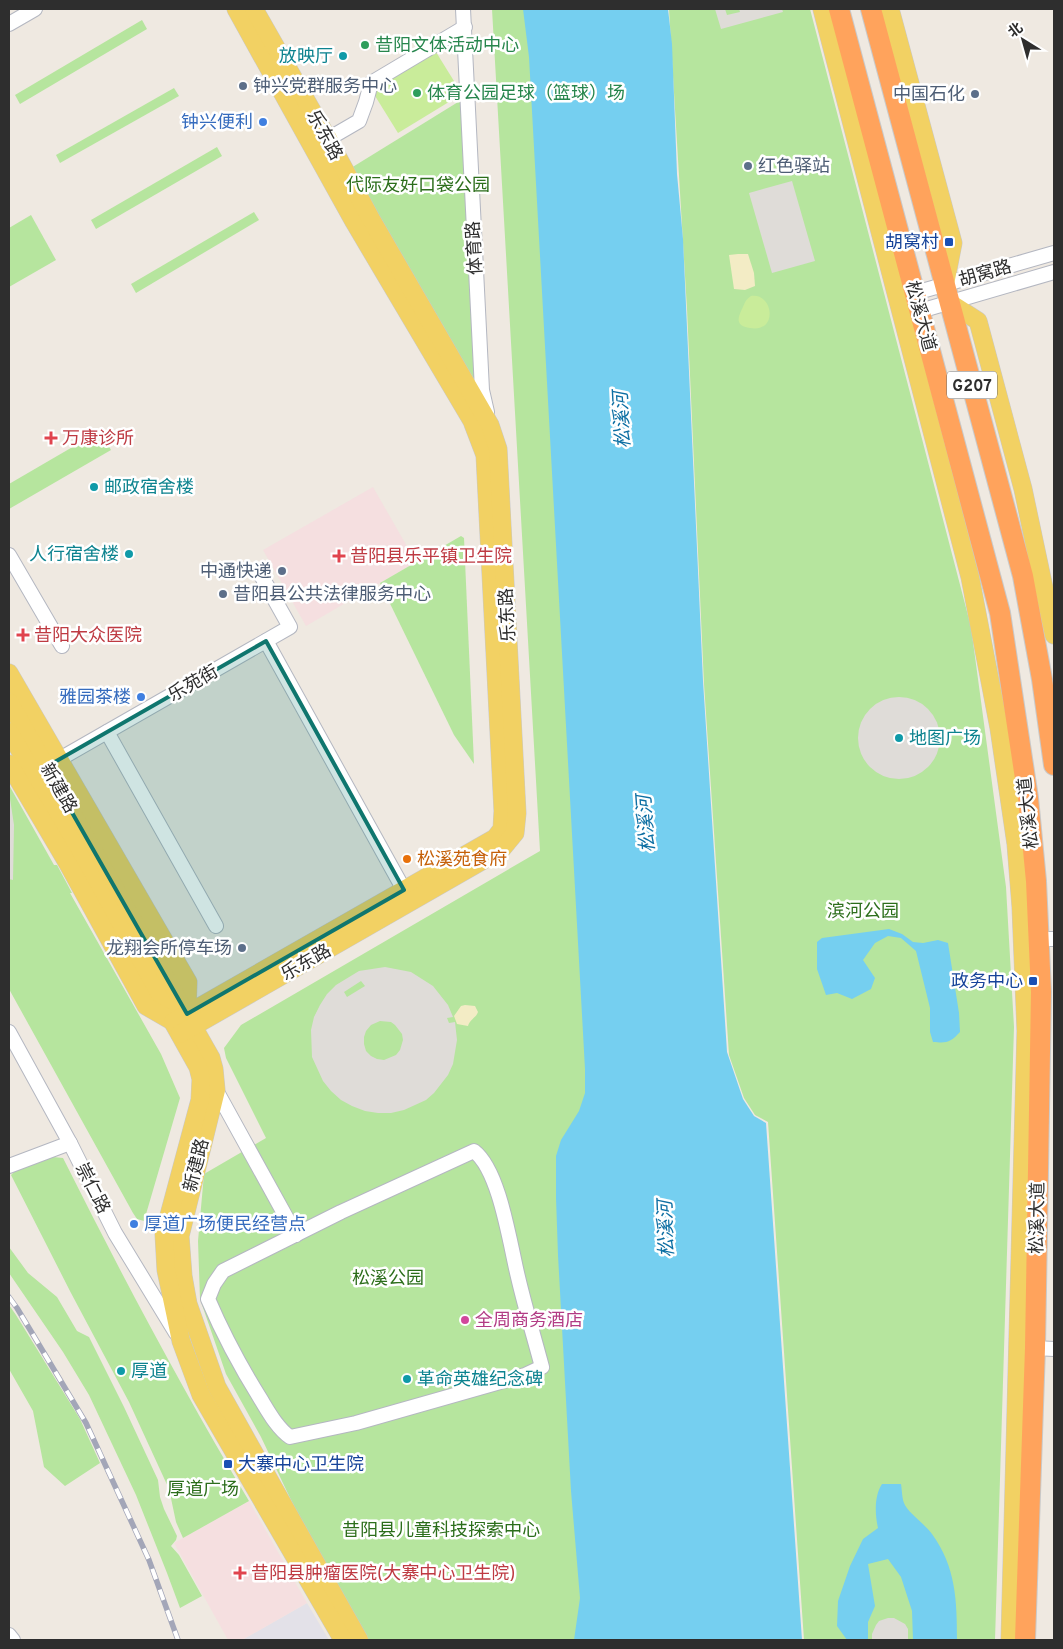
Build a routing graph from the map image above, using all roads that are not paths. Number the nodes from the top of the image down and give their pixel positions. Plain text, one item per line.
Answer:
1 (35, 9) edge
2 (236, 9) edge
3 (254, 9) edge
4 (463, 9) edge
5 (822, 9) edge
6 (839, 9) edge
7 (871, 9) edge
8 (890, 9) edge
9 (9, 24) edge
10 (465, 27) junction
11 (328, 139) junction
12 (1054, 253) edge
13 (1054, 272) edge
14 (947, 294) junction
15 (917, 302) junction
16 (490, 425) junction
17 (9, 555) edge
18 (262, 577) dead end
19 (1054, 635) edge
20 (266, 641) junction
21 (62, 646) dead end
22 (9, 673) edge
23 (9, 702) edge
24 (9, 732) edge
25 (107, 732) junction
26 (53, 763) junction
27 (9, 764) edge
28 (1054, 765) edge
29 (404, 890) junction
30 (216, 926) dead end
31 (1046, 939) edge
32 (183, 1024) junction
33 (9, 1032) edge
34 (216, 1090) junction
35 (70, 1142) junction
36 (9, 1166) edge
37 (296, 1235) junction
38 (181, 1341) junction
39 (1045, 1348) edge
40 (9, 1635) edge
41 (13, 1640) edge
42 (343, 1640) edge
43 (359, 1640) edge
44 (1010, 1640) edge
45 (1025, 1640) edge

1 - 9 street
2 - 29 main road, 乐东路
3 - 11 main road, 乐东路
4 - 10 street, 体育路
5 - 44 main road
6 - 15 highway, 松溪大道 / G207
7 - 14 highway, 松溪大道 / G207
8 - 14 main road
10 - 11 street
10 - 16 street, 体育路
11 - 16 main road, 乐东路
12 - 14 street, 胡窝路
13 - 14 street, 胡窝路
14 - 15 street, 胡窝路
14 - 19 main road
14 - 28 highway, 松溪大道 / G207
15 - 31 highway, 松溪大道 / G207
16 - 32 main road, 乐东路
17 - 21 street
18 - 20 street, 乐苑街
20 - 25 street, 乐苑街
20 - 29 street
22 - 26 main road
23 - 26 main road, 新建路
24 - 32 main road, 新建路
25 - 26 street, 乐苑街
25 - 30 street
26 - 32 main road, 新建路
27 - 32 main road
29 - 32 main road, 乐东路
31 - 39 highway, 松溪大道 / G207
32 - 34 main road, 新建路
32 - 38 main road, 新建路
33 - 35 street, 崇仁路
34 - 37 street
34 - 43 main road, 新建路
35 - 36 street
35 - 38 street, 崇仁路
37 - 37 street
38 - 42 main road, 新建路
39 - 45 highway, 松溪大道 / G207
40 - 41 street

